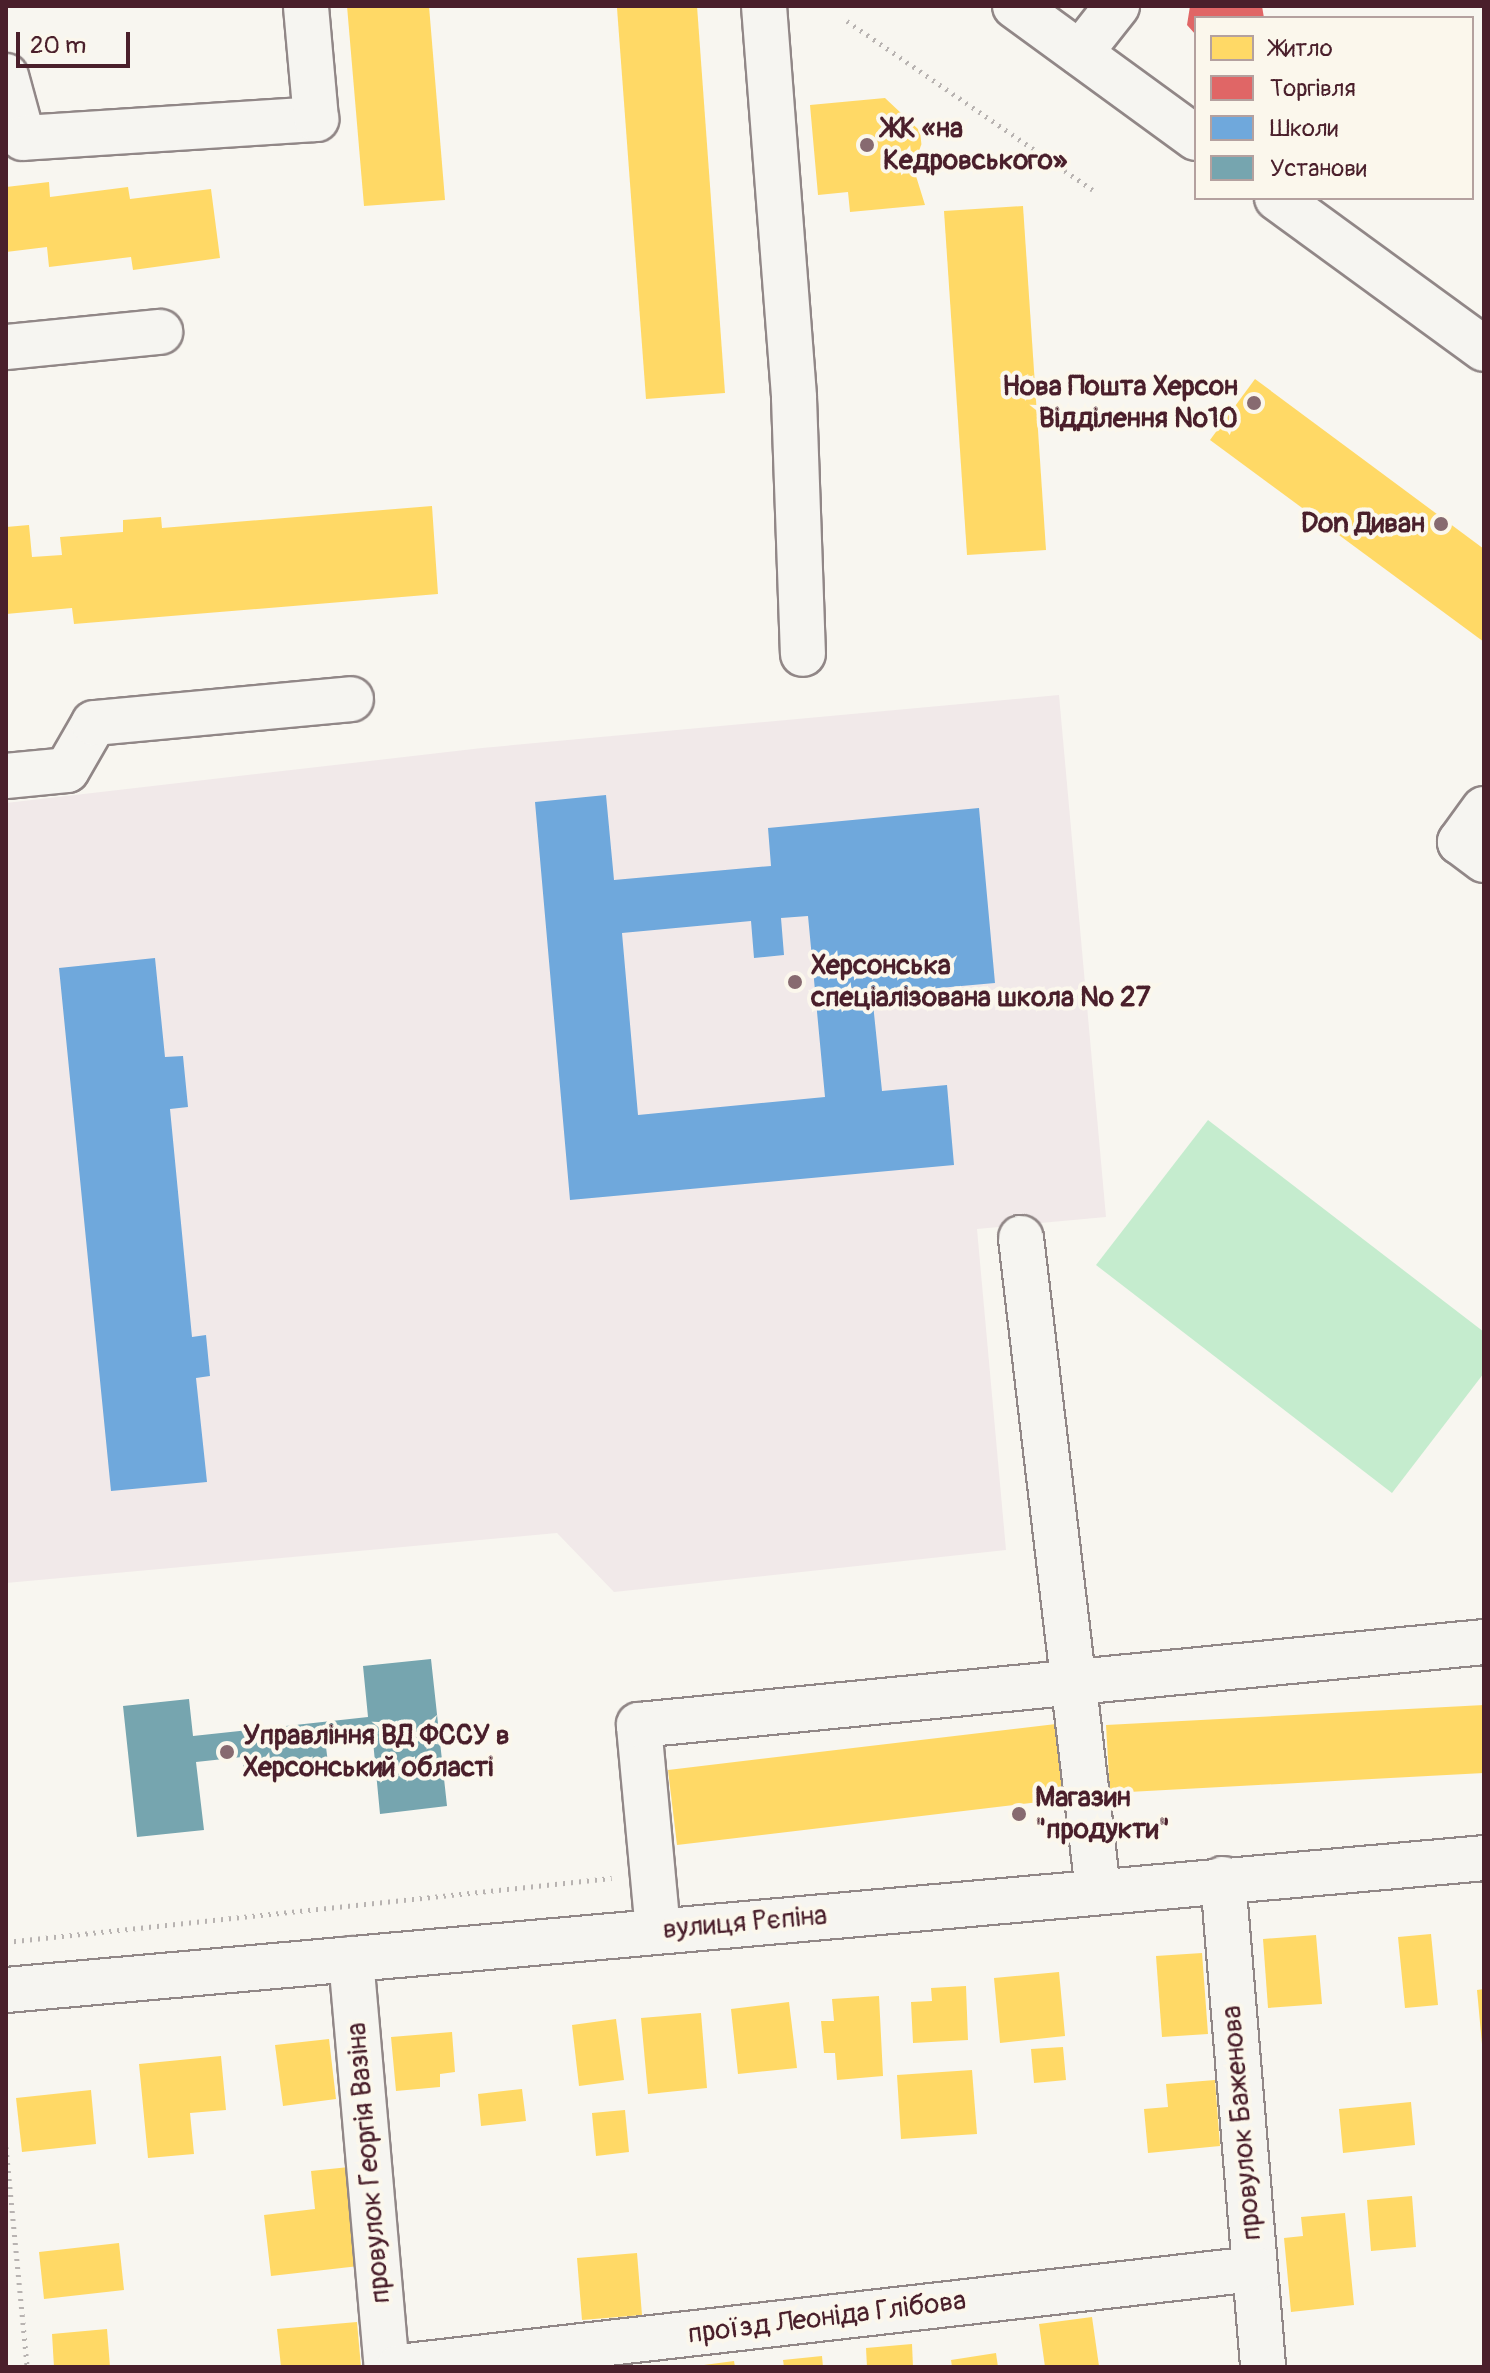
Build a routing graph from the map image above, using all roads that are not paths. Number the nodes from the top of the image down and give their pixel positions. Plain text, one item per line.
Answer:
1 (306, 6) edge
2 (764, 6) edge
3 (1015, 6) edge
4 (1117, 6) edge
5 (1080, 53) junction
6 (6, 76) edge
7 (1194, 137) edge
8 (1280, 200) edge
9 (160, 332) dead end
10 (6, 347) edge
11 (1484, 349) edge
12 (803, 654) dead end
13 (351, 699) dead end
14 (6, 776) edge
15 (1484, 809) edge
16 (1484, 860) edge
17 (1021, 1238) dead end
18 (1484, 1642) edge
19 (1072, 1679) junction
20 (1484, 1858) edge
21 (1223, 1879) junction
22 (1098, 1891) junction
23 (658, 1931) junction
24 (351, 1959) junction
25 (6, 1990) edge
26 (1254, 2269) junction
27 (387, 2367) edge
28 (399, 2367) edge
29 (1263, 2367) edge

1 - 6 street
2 - 12 street
3 - 5 street
4 - 5 street
5 - 7 street
8 - 11 street
9 - 10 street
13 - 14 street
15 - 16 street
17 - 19 street
18 - 19 street
19 - 22 street
19 - 23 street
20 - 21 street, вулиця Рєпіна
21 - 22 street, вулиця Рєпіна
21 - 26 street, провулок Баженова
22 - 23 street, вулиця Рєпіна
23 - 24 street, вулиця Рєпіна
24 - 25 street, вулиця Рєпіна
24 - 27 street, провулок Георгія Вазіна
26 - 28 street, проїзд Леоніда Глібова
26 - 29 street, провулок Баженова

